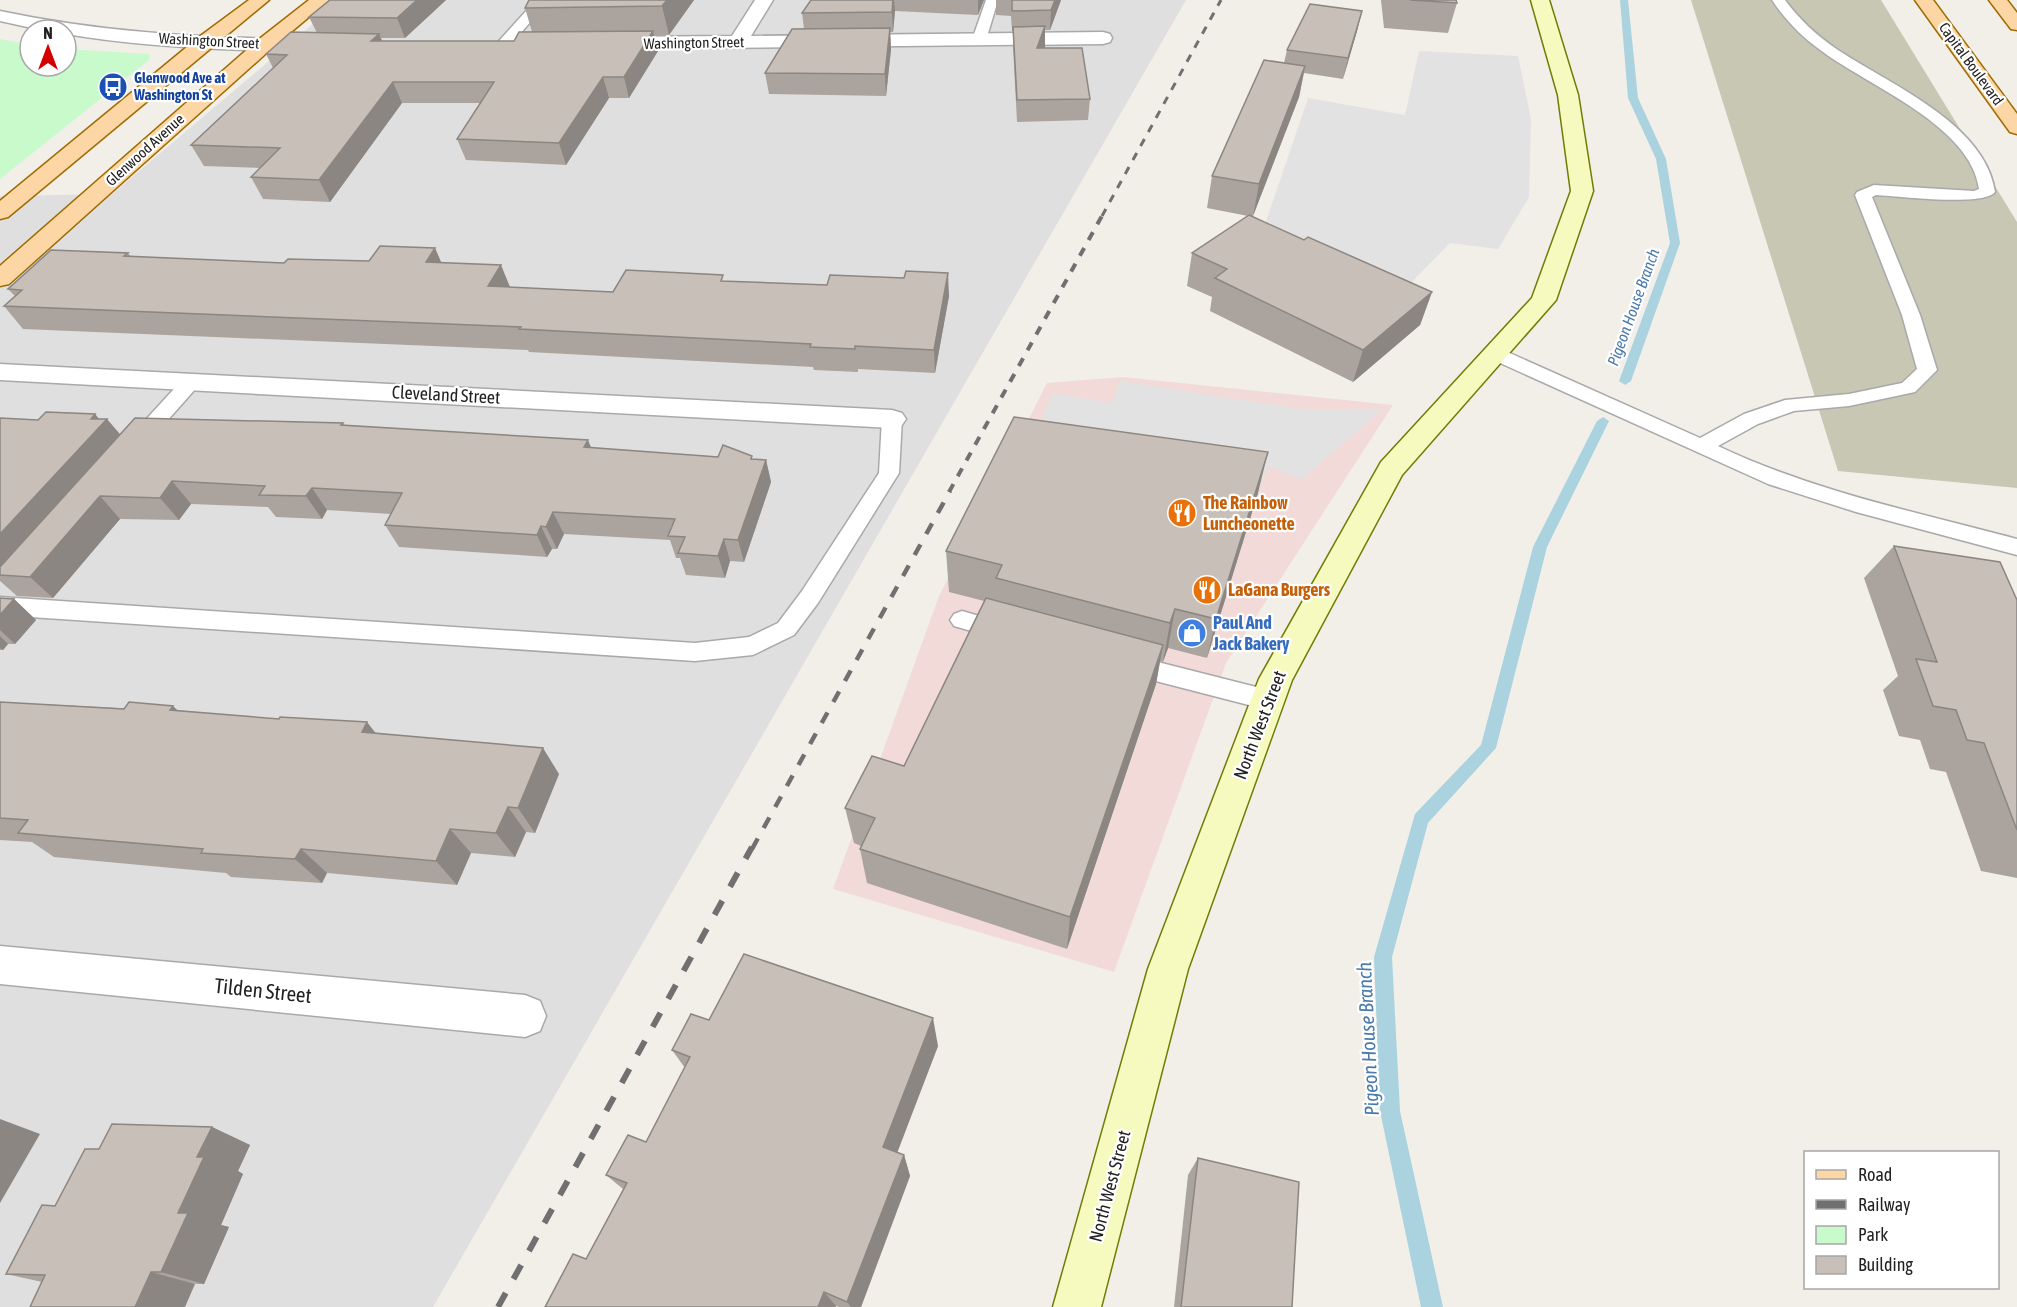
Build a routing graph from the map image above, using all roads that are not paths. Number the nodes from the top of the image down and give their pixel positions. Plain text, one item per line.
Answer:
1 (260, 0) edge
2 (320, 0) edge
3 (543, 0) edge
4 (764, 0) edge
5 (992, 0) edge
6 (1540, 0) edge
7 (1778, 0) edge
8 (1924, 0) edge
9 (1998, 0) edge
10 (0, 16) edge
11 (2017, 25) edge
12 (1103, 38) dead end
13 (979, 40) junction
14 (206, 41) junction
15 (738, 42) junction
16 (265, 44) junction
17 (504, 44) junction
18 (528, 44) edge
19 (587, 44) edge
20 (320, 45) edge
21 (482, 45) edge
22 (2017, 128) edge
23 (0, 212) edge
24 (0, 279) edge
25 (1496, 354) junction
26 (0, 372) edge
27 (191, 382) junction
28 (892, 419) joint
29 (1701, 446) junction
30 (125, 455) edge
31 (2017, 547) edge
32 (3, 596) edge
33 (962, 620) dead end
34 (1029, 638) edge
35 (1109, 659) edge
36 (1268, 700) junction
37 (0, 965) edge
38 (525, 1016) dead end
39 (1077, 1307) edge

1 - 14 main road
2 - 16 main road, Glenwood Avenue
3 - 17 lane
4 - 15 street
5 - 13 lane
6 - 25 street, North West Street
7 - 29 lane
8 - 22 main road, Capital Boulevard
9 - 11 main road
10 - 14 street, Washington Street
12 - 13 street, Washington Street
13 - 15 street, Washington Street
14 - 16 street, Washington Street
14 - 23 main road
15 - 19 street, Washington Street
16 - 20 street, Washington Street
16 - 24 main road, Glenwood Avenue
17 - 18 street
17 - 21 street
25 - 29 lane
25 - 36 street, North West Street
26 - 27 street, Cleveland Street
27 - 28 street, Cleveland Street
27 - 30 lane
28 - 32 lane
29 - 31 lane
33 - 34 lane
35 - 36 lane
36 - 39 street, North West Street
37 - 38 street, Tilden Street

